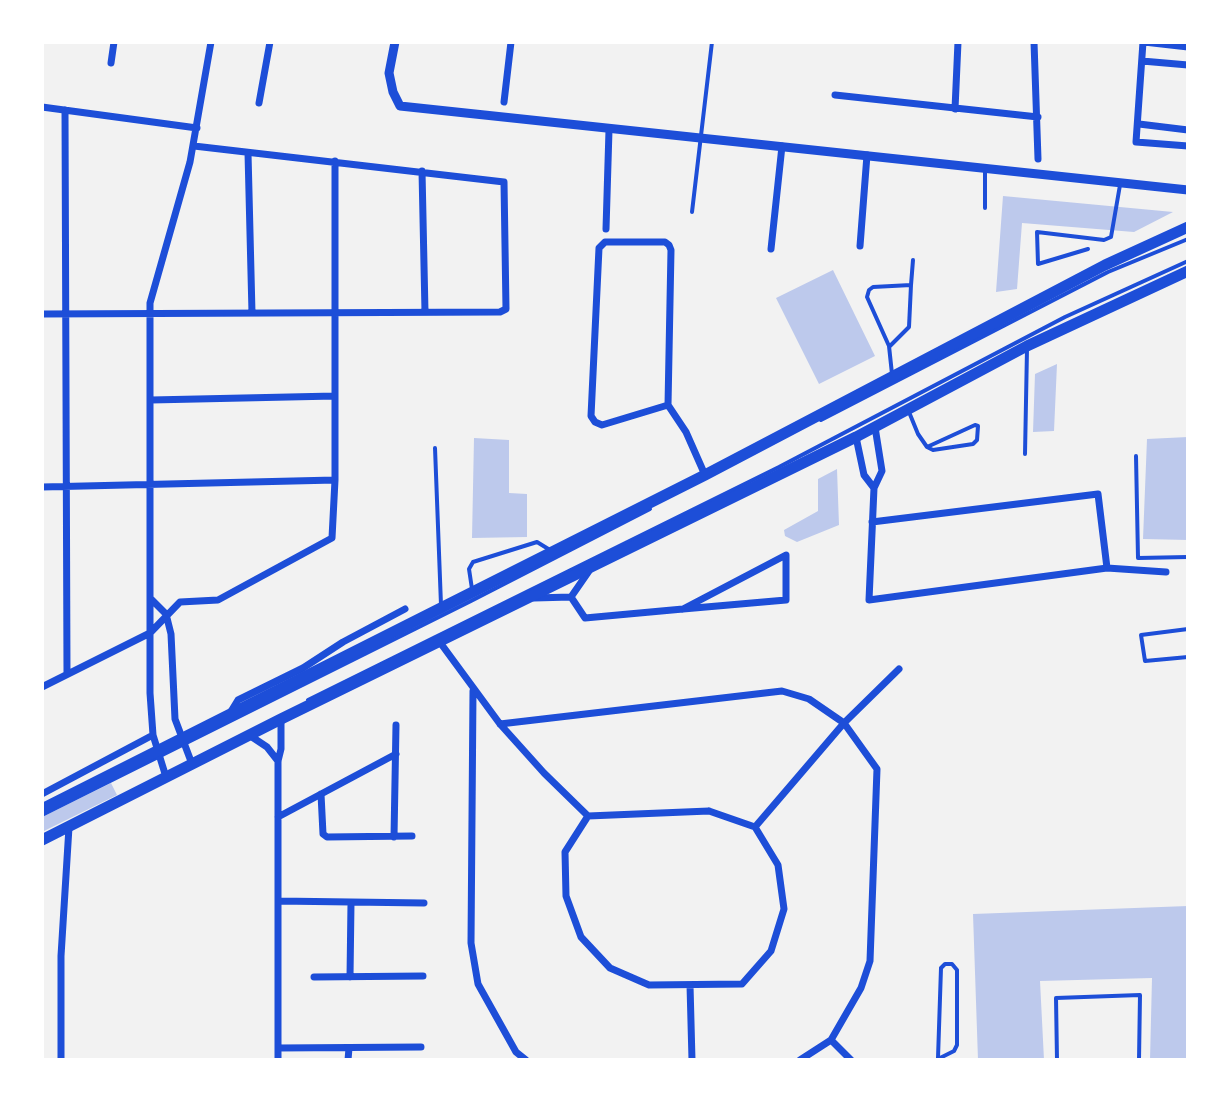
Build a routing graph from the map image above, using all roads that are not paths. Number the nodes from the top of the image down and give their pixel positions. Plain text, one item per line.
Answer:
1 (114, 42) edge
2 (211, 42) edge
3 (270, 42) edge
4 (395, 42) edge
5 (511, 42) edge
6 (712, 42) edge
7 (958, 42) edge
8 (1034, 42) edge
9 (1144, 42) edge
10 (1188, 47) edge
11 (1142, 61) junction
12 (111, 63) dead end
13 (1188, 65) edge
14 (835, 95) dead end
15 (504, 102) dead end
16 (259, 103) dead end
17 (42, 107) edge
18 (955, 109) junction
19 (65, 110) junction
20 (1038, 117) junction
21 (1139, 124) junction
22 (197, 128) junction
23 (609, 130) junction
24 (1188, 130) edge
25 (701, 138) junction
26 (194, 146) junction
27 (782, 146) junction
28 (1188, 146) edge
29 (248, 153) junction
30 (867, 155) junction
31 (1038, 159) dead end
32 (335, 161) junction
33 (985, 168) junction
34 (422, 171) junction
35 (1120, 183) junction
36 (1188, 190) edge
37 (985, 208) dead end
38 (692, 212) dead end
39 (1188, 227) edge
40 (606, 229) dead end
41 (1188, 239) edge
42 (860, 246) dead end
43 (771, 249) dead end
44 (1088, 249) dead end
45 (913, 260) dead end
46 (1188, 261) edge
47 (1188, 271) edge
48 (911, 285) junction
49 (425, 312) junction
50 (150, 313) junction
51 (252, 313) junction
52 (335, 313) junction
53 (42, 314) edge
54 (66, 314) junction
55 (889, 346) junction
56 (1027, 346) junction
57 (893, 376) junction
58 (335, 396) junction
59 (151, 400) junction
60 (668, 405) junction
61 (908, 410) junction
62 (875, 427) junction
63 (856, 437) junction
64 (927, 447) junction
65 (435, 448) dead end
66 (1025, 454) dead end
67 (1136, 456) dead end
68 (705, 475) junction
69 (335, 480) junction
70 (66, 485) junction
71 (151, 486) junction
72 (42, 487) edge
73 (874, 488) junction
74 (872, 522) junction
75 (552, 552) junction
76 (1188, 557) edge
77 (593, 565) junction
78 (1107, 568) junction
79 (1166, 572) dead end
80 (472, 592) junction
81 (571, 597) junction
82 (528, 598) junction
83 (151, 599) junction
84 (442, 608) junction
85 (405, 609) dead end
86 (683, 609) junction
87 (166, 614) junction
88 (1188, 629) edge
89 (150, 633) junction
90 (439, 641) junction
91 (1188, 657) edge
92 (899, 669) dead end
93 (305, 672) junction
94 (67, 674) junction
95 (42, 687) edge
96 (473, 691) junction
97 (281, 719) junction
98 (844, 723) junction
99 (500, 724) junction
100 (396, 725) dead end
101 (153, 735) junction
102 (249, 735) junction
103 (183, 741) junction
104 (159, 753) junction
105 (396, 754) junction
106 (278, 761) junction
107 (191, 762) junction
108 (165, 775) junction
109 (42, 794) edge
110 (321, 794) junction
111 (42, 809) edge
112 (42, 815) edge
113 (588, 816) junction
114 (278, 817) junction
115 (69, 827) junction
116 (755, 827) junction
117 (42, 834) edge
118 (412, 836) dead end
119 (394, 837) junction
120 (42, 840) edge
121 (278, 901) junction
122 (351, 903) junction
123 (424, 903) dead end
124 (423, 976) dead end
125 (314, 977) dead end
126 (350, 977) junction
127 (690, 985) junction
128 (831, 1040) junction
129 (421, 1047) dead end
130 (278, 1048) junction
131 (349, 1048) junction
132 (520, 1058) edge
133 (937, 1059) edge
134 (61, 1060) edge
135 (278, 1060) edge
136 (348, 1060) edge
137 (692, 1060) edge
138 (800, 1060) edge
139 (851, 1060) edge
140 (1057, 1060) edge
141 (1139, 1060) edge

1 - 12 street
2 - 22 street
3 - 16 street
4 - 23 street
5 - 15 street
6 - 25 lane
7 - 18 street
8 - 20 street
9 - 10 street
9 - 11 street
11 - 13 street
11 - 21 street
14 - 18 street
17 - 19 street
18 - 20 street
19 - 22 street
19 - 54 street
20 - 31 street
21 - 24 street
21 - 28 street
22 - 26 street
23 - 25 street
23 - 40 street
25 - 27 street
25 - 38 lane
26 - 29 street
26 - 50 street
27 - 30 street
27 - 43 street
29 - 32 street
29 - 51 street
30 - 33 street
30 - 42 street
32 - 34 street
32 - 52 street
33 - 35 street
33 - 37 lane
34 - 49 street
34 - 49 street
35 - 36 street
35 - 44 lane
39 - 57 main road
41 - 103 lane
45 - 48 lane
46 - 107 lane
47 - 56 main road
48 - 55 lane
48 - 55 lane
49 - 52 street
50 - 51 street
50 - 54 street
50 - 59 street
51 - 52 street
52 - 58 street
53 - 54 street
54 - 70 street
55 - 57 lane
56 - 61 main road
56 - 66 lane
57 - 68 main road
58 - 59 street
58 - 69 street
59 - 71 street
60 - 60 street
60 - 68 street
61 - 62 main road
61 - 64 lane
62 - 63 main road
62 - 73 street
63 - 73 street
63 - 77 main road
64 - 64 lane
65 - 84 lane
67 - 76 lane
68 - 75 main road
69 - 71 street
69 - 87 street
70 - 71 street
70 - 72 street
70 - 94 street
71 - 83 street
73 - 74 street
74 - 78 street
74 - 78 street
75 - 80 main road
75 - 80 lane
77 - 81 street
77 - 82 main road
78 - 79 street
80 - 84 main road
81 - 82 street
81 - 86 street
82 - 90 main road
83 - 87 street
83 - 89 street
84 - 93 main road
85 - 93 street
86 - 86 street
87 - 89 street
87 - 103 street
88 - 91 lane
89 - 94 street
89 - 101 street
90 - 96 street
90 - 97 main road
92 - 98 street
93 - 103 main road
94 - 95 street
96 - 99 street
96 - 132 street
97 - 102 main road
97 - 106 street
98 - 99 street
98 - 116 street
98 - 128 street
99 - 113 street
100 - 105 street
101 - 104 street
101 - 109 street
102 - 106 street
102 - 107 main road
103 - 104 main road
103 - 107 street
104 - 108 street
104 - 111 main road
104 - 112 lane
105 - 110 street
105 - 119 street
106 - 114 street
107 - 108 main road
108 - 115 main road
108 - 117 lane
110 - 114 street
110 - 119 street
113 - 116 street
113 - 127 street
114 - 121 street
115 - 120 main road
115 - 134 street
116 - 127 street
118 - 119 street
121 - 122 street
121 - 130 street
122 - 123 street
122 - 126 street
124 - 126 street
125 - 126 street
127 - 137 street
128 - 138 street
128 - 139 street
129 - 131 street
130 - 131 street
130 - 135 street
131 - 136 street
133 - 133 lane
140 - 141 lane

